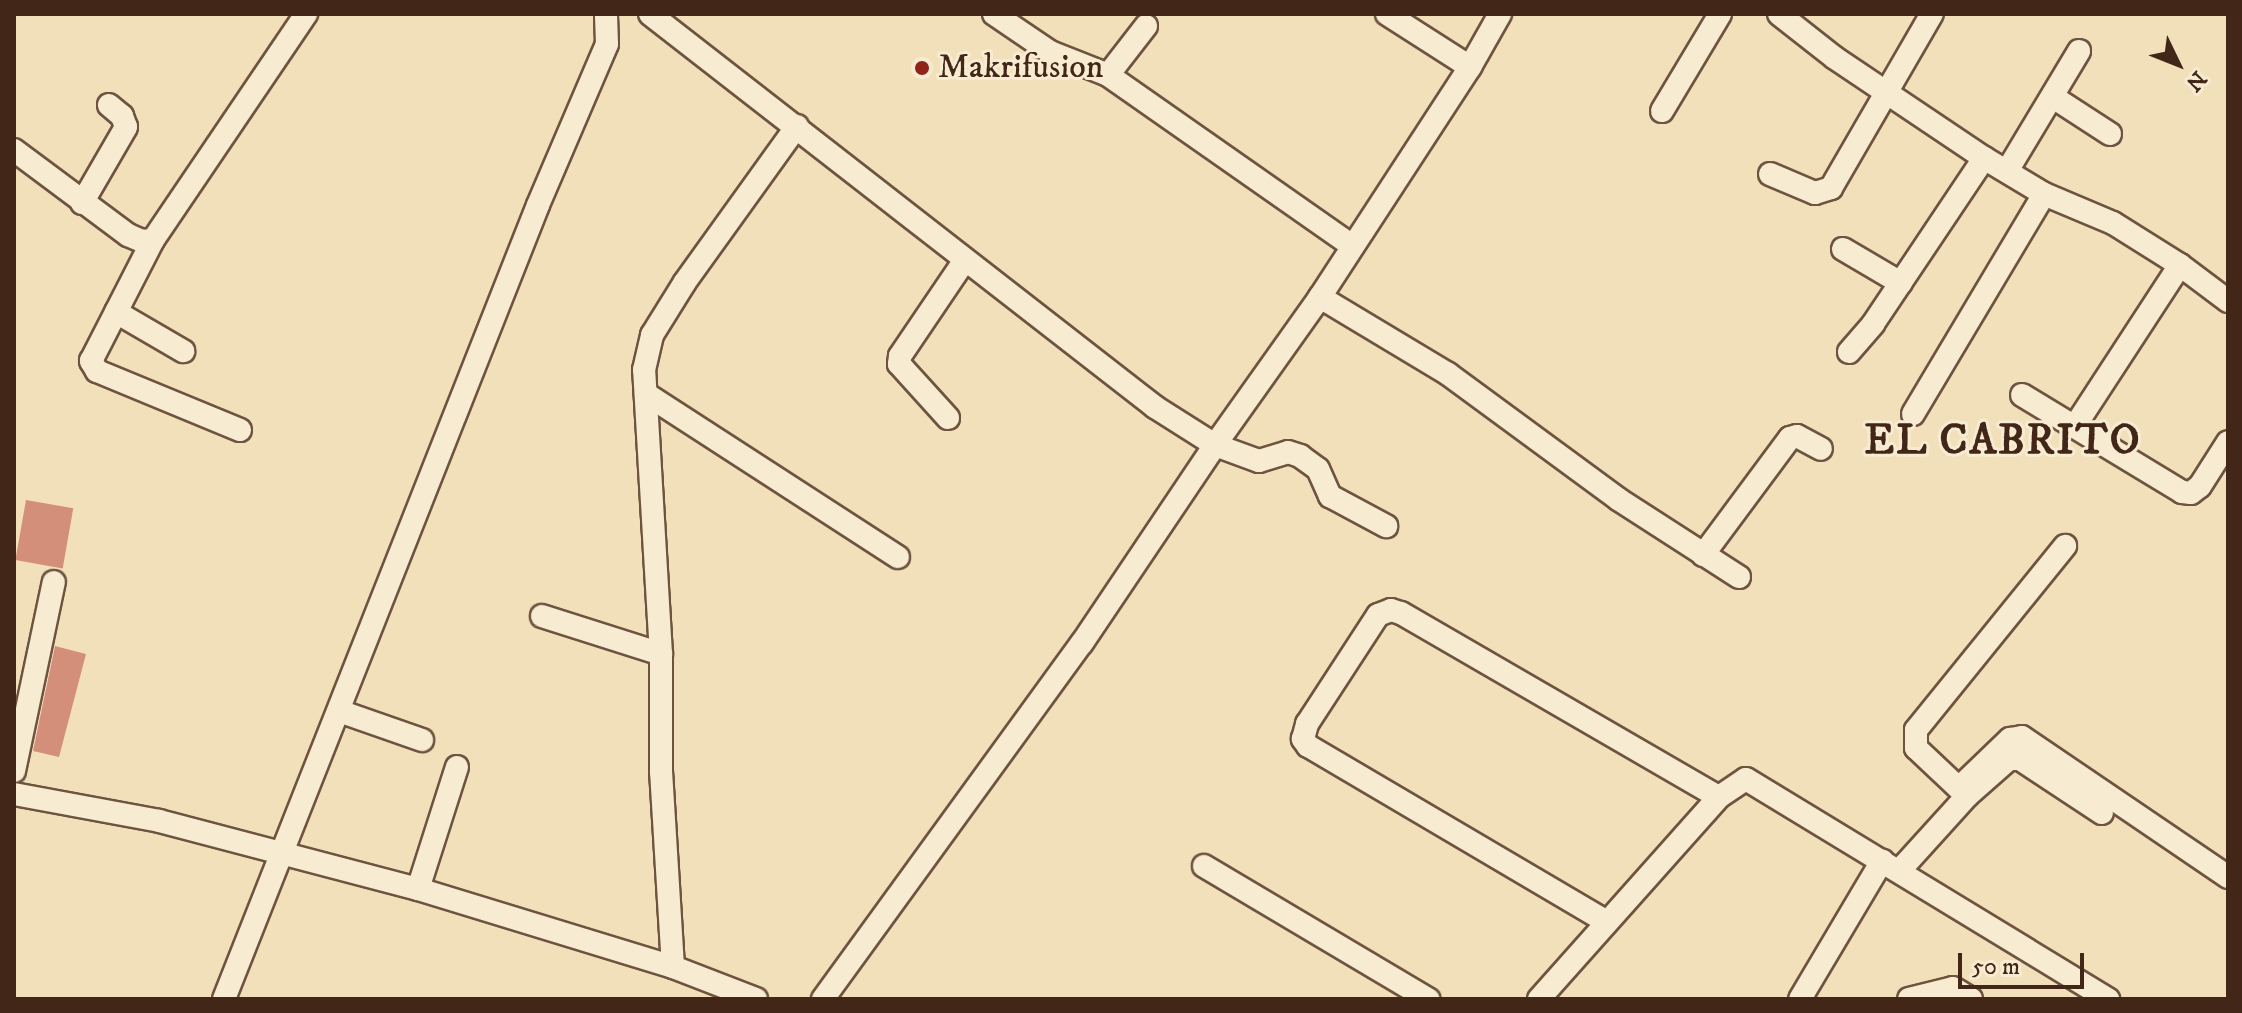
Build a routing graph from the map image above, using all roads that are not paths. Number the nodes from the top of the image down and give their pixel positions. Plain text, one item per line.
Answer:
1 (306, 14) edge
2 (606, 14) edge
3 (650, 14) edge
4 (994, 14) edge
5 (1387, 14) edge
6 (1500, 14) edge
7 (1720, 14) edge
8 (1779, 14) edge
9 (1932, 14) edge
10 (1146, 26) dead end
11 (2079, 51) dead end
12 (1470, 67) junction
13 (1108, 75) junction
14 (1888, 94) junction
15 (2053, 97) junction
16 (109, 105) dead end
17 (1662, 111) dead end
18 (797, 126) junction
19 (2110, 134) dead end
20 (14, 150) edge
21 (1984, 158) junction
22 (2007, 171) junction
23 (1770, 174) dead end
24 (2044, 194) junction
25 (82, 203) junction
26 (153, 240) junction
27 (1351, 245) junction
28 (1843, 249) dead end
29 (965, 260) junction
30 (2180, 265) junction
31 (1901, 283) junction
32 (1320, 297) junction
33 (2228, 301) edge
34 (116, 312) junction
35 (183, 351) dead end
36 (1849, 352) dead end
37 (646, 394) junction
38 (2022, 395) dead end
39 (1913, 414) dead end
40 (948, 418) dead end
41 (2075, 426) junction
42 (240, 430) dead end
43 (2228, 442) edge
44 (1215, 445) junction
45 (1821, 449) dead end
46 (1386, 526) dead end
47 (2065, 546) dead end
48 (1703, 555) junction
49 (898, 557) dead end
50 (1739, 577) dead end
51 (54, 582) dead end
52 (542, 616) dead end
53 (661, 654) junction
54 (339, 711) junction
55 (422, 740) dead end
56 (457, 767) dead end
57 (14, 771) edge
58 (1963, 792) junction
59 (14, 794) edge
60 (1719, 797) junction
61 (2102, 813) dead end
62 (282, 851) junction
63 (1891, 865) junction
64 (1204, 866) dead end
65 (2228, 877) edge
66 (418, 889) junction
67 (1607, 922) junction
68 (673, 967) junction
69 (224, 999) edge
70 (756, 999) edge
71 (823, 999) edge
72 (1428, 999) edge
73 (1539, 999) edge
74 (1800, 999) edge
75 (1909, 999) edge
76 (1971, 999) edge
77 (2108, 999) edge

1 - 26 street
2 - 54 street
3 - 18 street
4 - 13 street
5 - 12 street
6 - 12 street
7 - 17 street
8 - 14 street
9 - 14 street
10 - 13 street
11 - 15 street
12 - 27 street
13 - 27 street
14 - 21 street
14 - 23 street
15 - 19 street
15 - 22 street
16 - 25 street
18 - 29 street
18 - 37 street
20 - 25 street
21 - 22 street
21 - 31 street
22 - 24 street
24 - 30 street
24 - 39 street
25 - 26 street
26 - 34 street
27 - 32 street
28 - 31 street
29 - 40 street
29 - 44 street
30 - 33 street
30 - 41 street
31 - 36 street
32 - 44 street
32 - 48 street
34 - 35 street
34 - 42 street
37 - 49 street
37 - 53 street
38 - 41 street
41 - 43 street
44 - 46 street
44 - 71 street
45 - 48 street
47 - 58 street
48 - 50 street
51 - 57 street
52 - 53 street
53 - 68 street
54 - 55 street
54 - 62 street
56 - 66 street
58 - 61 street
58 - 63 street
58 - 65 street
59 - 62 street
60 - 63 street
60 - 67 street
60 - 67 street
62 - 66 street
62 - 69 street
63 - 74 street
63 - 77 street
64 - 72 street
66 - 68 street
67 - 73 street
68 - 70 street
75 - 76 street

